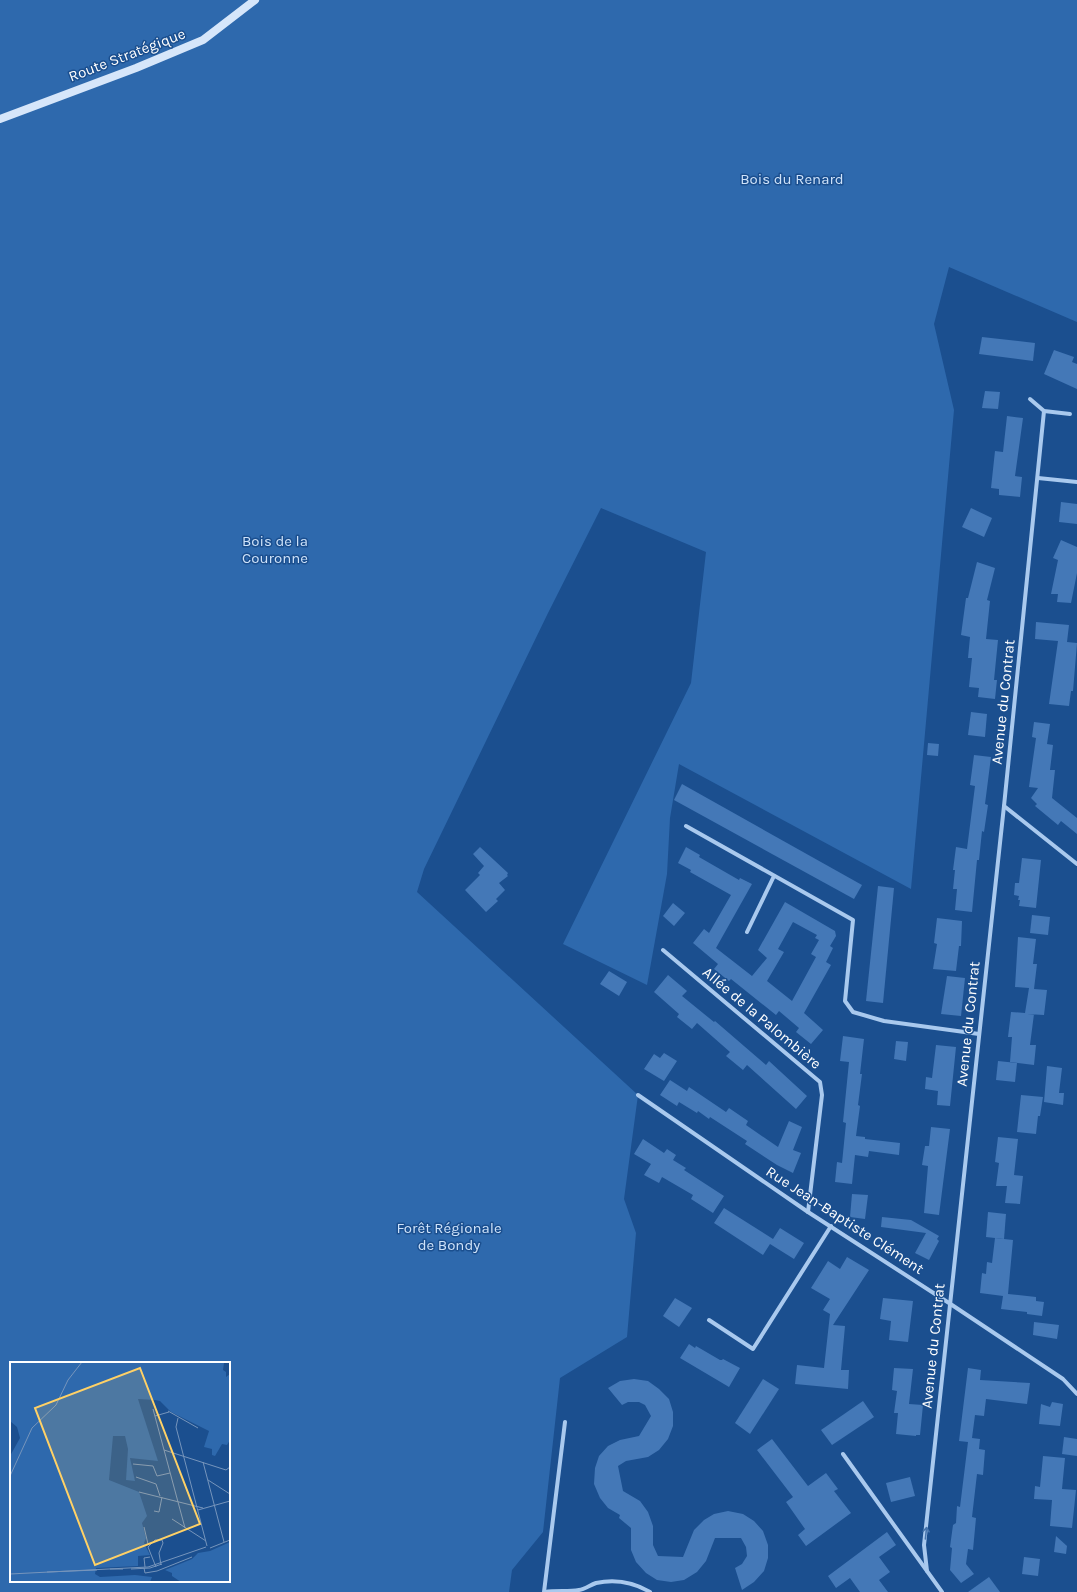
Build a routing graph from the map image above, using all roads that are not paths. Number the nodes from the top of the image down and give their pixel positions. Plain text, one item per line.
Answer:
1 (255, 0) edge
2 (0, 118) edge
3 (1030, 399) dead end
4 (1044, 411) junction
5 (1070, 414) dead end
6 (1038, 478) junction
7 (1077, 482) edge
8 (1004, 806) junction
9 (686, 826) dead end
10 (1077, 864) edge
11 (774, 876) junction
12 (747, 932) dead end
13 (663, 950) dead end
14 (979, 1034) junction
15 (638, 1095) dead end
16 (808, 1212) junction
17 (831, 1226) junction
18 (950, 1303) junction
19 (709, 1320) dead end
20 (1077, 1394) edge
21 (566, 1422) dead end
22 (843, 1454) dead end
23 (927, 1572) junction
24 (544, 1592) edge
25 (650, 1592) edge
26 (942, 1592) edge

1 - 2 street, Route Stratégique
3 - 4 street
4 - 5 street
4 - 6 street, Avenue du Contrat
6 - 7 street
6 - 8 street, Avenue du Contrat
8 - 10 street
8 - 14 street, Avenue du Contrat
9 - 11 street
11 - 12 street
11 - 14 street
13 - 16 street, Allée de la Palombière
14 - 18 street, Avenue du Contrat
15 - 16 street, Rue Jean-Baptiste Clément
16 - 17 street, Rue Jean-Baptiste Clément
17 - 18 street, Rue Jean-Baptiste Clément
17 - 19 street
18 - 20 street, Rue Jean-Baptiste Clément
23 -> 18 street, Avenue du Contrat
21 - 24 street
22 - 23 street
23 - 26 street
24 - 25 street

